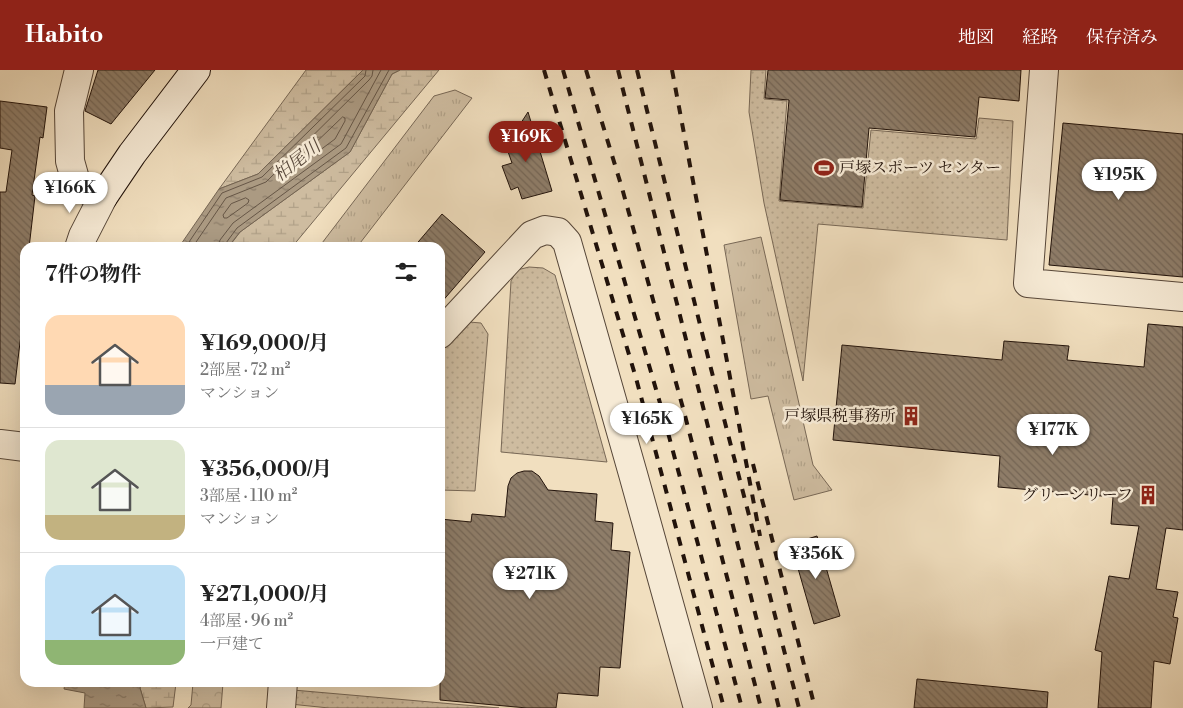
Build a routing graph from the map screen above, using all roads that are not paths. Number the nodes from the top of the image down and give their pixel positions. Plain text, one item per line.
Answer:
1 (79, 70) edge
2 (196, 70) edge
3 (1044, 70) edge
4 (103, 197) junction
5 (81, 242) edge
6 (1183, 297) edge
7 (445, 329) edge
8 (0, 444) edge
9 (20, 446) edge
10 (283, 687) edge
11 (281, 708) edge
12 (698, 708) edge

1 - 4 street
2 - 4 street
3 - 6 street
4 - 5 street
7 - 12 street
8 - 9 street
10 - 11 street

